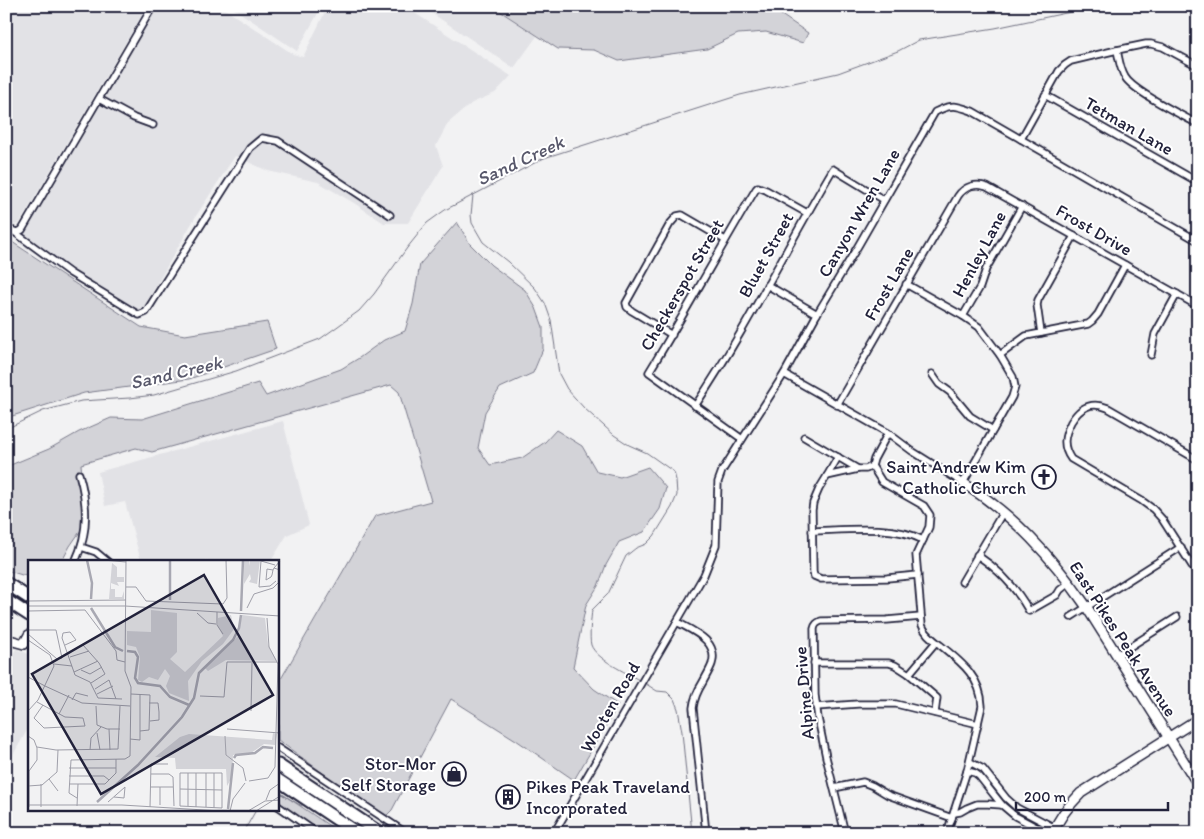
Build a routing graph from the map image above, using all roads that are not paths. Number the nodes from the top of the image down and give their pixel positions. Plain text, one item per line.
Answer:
1 (153, 6) edge
2 (838, 6) edge
3 (851, 6) edge
4 (1117, 50) junction
5 (1198, 66) edge
6 (1045, 95) junction
7 (99, 99) junction
8 (1198, 124) edge
9 (153, 125) dead end
10 (1020, 139) junction
11 (1198, 182) edge
12 (974, 185) joint
13 (884, 200) junction
14 (1022, 206) junction
15 (807, 212) junction
16 (390, 215) dead end
17 (6, 228) edge
18 (13, 231) junction
19 (1074, 236) junction
20 (725, 240) junction
21 (1198, 240) edge
22 (1125, 266) junction
23 (906, 284) junction
24 (767, 285) junction
25 (1177, 294) junction
26 (1198, 306) edge
27 (817, 314) junction
28 (964, 316) junction
29 (1041, 333) junction
30 (672, 335) junction
31 (1000, 355) junction
32 (1151, 355) dead end
33 (784, 374) junction
34 (932, 374) dead end
35 (1088, 398) dead end
36 (837, 405) junction
37 (695, 406) junction
38 (1089, 406) junction
39 (993, 430) junction
40 (888, 433) junction
41 (804, 437) dead end
42 (742, 439) junction
43 (838, 457) junction
44 (1198, 460) edge
45 (872, 466) junction
46 (858, 470) junction
47 (79, 474) dead end
48 (828, 476) junction
49 (963, 483) junction
50 (1003, 512) junction
51 (812, 530) junction
52 (923, 540) junction
53 (81, 547) junction
54 (1181, 547) junction
55 (977, 555) junction
56 (76, 560) edge
57 (106, 560) edge
58 (918, 575) junction
59 (1198, 575) edge
60 (962, 582) dead end
61 (1070, 582) junction
62 (6, 583) edge
63 (28, 597) edge
64 (691, 597) joint
65 (6, 600) edge
66 (1086, 606) junction
67 (28, 614) edge
68 (921, 617) junction
69 (1071, 617) dead end
70 (1177, 617) dead end
71 (677, 622) junction
72 (6, 638) edge
73 (936, 642) junction
74 (26, 645) edge
75 (1117, 655) junction
76 (814, 663) junction
77 (909, 674) junction
78 (816, 707) junction
79 (935, 713) junction
80 (1198, 719) edge
81 (978, 724) junction
82 (1168, 738) junction
83 (279, 749) edge
84 (970, 762) junction
85 (279, 766) edge
86 (967, 771) junction
87 (279, 781) edge
88 (1198, 784) edge
89 (834, 788) junction
90 (1002, 805) junction
91 (279, 807) edge
92 (953, 816) junction
93 (1051, 831) edge
94 (317, 833) edge
95 (357, 833) edge
96 (380, 833) edge
97 (406, 833) edge
98 (554, 833) edge
99 (706, 833) edge
100 (845, 833) edge
101 (947, 833) edge

1 - 7 street
2 - 3 street
4 - 5 street
4 - 6 street
4 - 8 street
6 - 10 street
6 - 11 street, Tetman Lane
7 - 9 street
7 - 18 street
10 - 13 street, Canyon Wren Lane
10 - 21 street, Canyon Wren Lane
12 - 14 street, Frost Drive
12 - 23 street, Frost Lane
13 - 15 street, Bluet Street
13 - 27 street, Canyon Wren Lane
14 - 19 street, Frost Drive
14 - 28 street, Henley Lane
15 - 20 street, Checkerspot Street
15 - 24 street, Bluet Street
16 - 18 street
17 - 18 street
19 - 22 street, Frost Drive
19 - 29 street
20 - 30 street, Checkerspot Street
20 - 30 street
22 - 25 street, Frost Drive
22 - 29 street
23 - 28 street
23 - 36 street, Frost Lane
24 - 27 street
24 - 37 street, Bluet Street
25 - 26 street, Frost Drive
25 - 32 street
27 - 33 street, Canyon Wren Lane
28 - 31 street
29 - 31 street
30 - 37 street, Checkerspot Street
31 - 39 street
33 - 36 street, East Pikes Peak Avenue
33 - 42 street, Canyon Wren Lane
34 - 39 street
35 - 38 street
36 - 40 street, East Pikes Peak Avenue
37 - 42 street, Checkerspot Street
38 - 44 street
38 - 54 street
39 - 49 street
40 - 45 street
40 - 49 street, East Pikes Peak Avenue
41 - 43 street
42 - 64 street, Canyon Wren Lane
43 - 46 street
43 - 48 street
45 - 46 street
45 - 52 street
46 - 48 street
47 - 53 street
48 - 51 street
49 - 50 street, East Pikes Peak Avenue
50 - 55 street
50 - 61 street, East Pikes Peak Avenue
51 - 52 street
51 - 58 street
52 - 58 street
53 - 56 street
53 - 57 street
54 - 59 street
54 - 66 street
55 - 60 street
55 - 61 street
58 - 68 street
61 - 66 street, East Pikes Peak Avenue
62 - 63 highway
64 - 71 street, Wooten Road
65 - 67 highway
66 - 69 street
66 - 75 street, East Pikes Peak Avenue
68 - 73 street
68 - 76 street, Alpine Drive
70 - 75 street
71 - 98 street, Wooten Road
71 - 99 street
72 - 74 street
73 - 77 street
73 - 81 street
75 - 82 street, East Pikes Peak Avenue
76 - 77 street
76 - 78 street, Alpine Drive
77 - 79 street
78 - 79 street
78 - 89 street, Alpine Drive
79 - 81 street
80 - 82 street
81 - 84 street
82 - 88 street, East Pikes Peak Avenue
82 - 93 street
83 - 97 street
84 - 86 street
84 - 93 street
85 - 96 highway
86 - 90 street
86 - 92 street
87 - 95 highway
89 - 92 street
89 - 100 street, Alpine Drive
90 - 92 street
90 - 93 street
91 - 94 street
92 - 101 street

